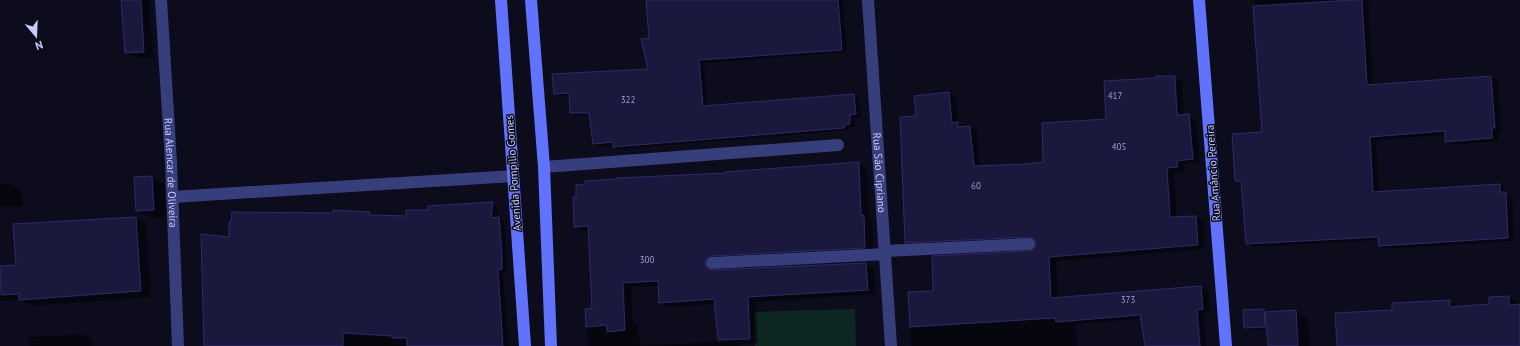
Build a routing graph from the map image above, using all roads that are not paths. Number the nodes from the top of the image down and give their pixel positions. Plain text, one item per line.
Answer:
1 (161, 0) edge
2 (501, 0) edge
3 (532, 0) edge
4 (868, 0) edge
5 (1199, 0) edge
6 (838, 145) dead end
7 (544, 166) junction
8 (514, 176) junction
9 (172, 197) junction
10 (1029, 244) dead end
11 (885, 253) junction
12 (712, 263) dead end
13 (178, 346) edge
14 (525, 346) edge
15 (551, 346) edge
16 (891, 346) edge
17 (1226, 346) edge

1 - 9 street, Rua Alencar de Oliveira
2 - 8 main road, Avenida Pompílio Gomes
3 - 7 main road
4 - 11 street, Rua São Cipriano
5 - 17 main road, Rua Amâncio Pereira
6 - 7 street
7 - 15 main road
8 - 9 street
8 - 14 main road, Avenida Pompílio Gomes
9 - 13 street, Rua Alencar de Oliveira
10 - 11 street
11 - 12 street
11 - 16 street, Rua São Cipriano

